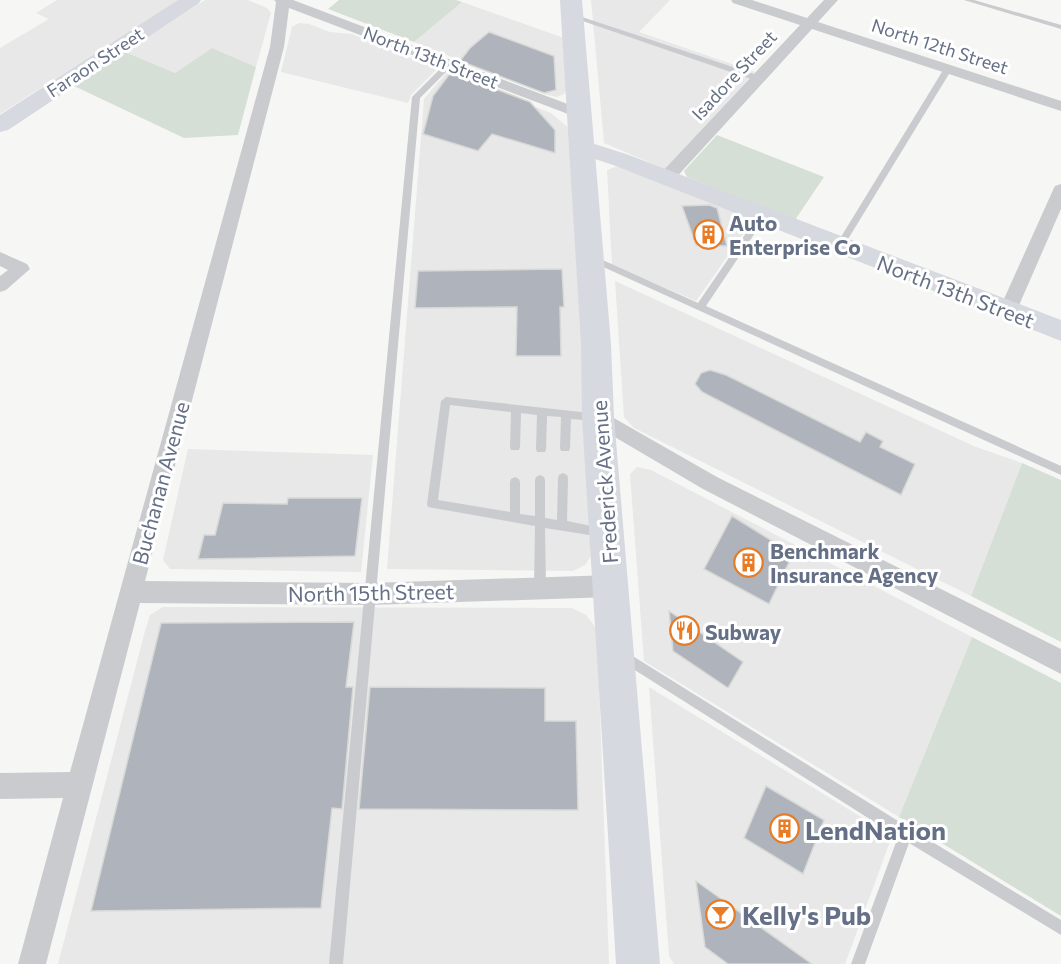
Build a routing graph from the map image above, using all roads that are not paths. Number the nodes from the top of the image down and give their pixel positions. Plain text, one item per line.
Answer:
1 (191, 0) edge
2 (282, 0) edge
3 (738, 0) edge
4 (831, 0) edge
5 (968, 0) edge
6 (572, 8) edge
7 (808, 23) junction
8 (1061, 27) edge
9 (449, 65) junction
10 (948, 69) junction
11 (757, 78) junction
12 (1061, 106) edge
13 (581, 114) junction
14 (0, 125) edge
15 (582, 147) junction
16 (666, 178) junction
17 (1061, 190) edge
18 (762, 216) junction
19 (839, 247) junction
20 (0, 258) edge
21 (590, 258) junction
22 (0, 285) edge
23 (700, 307) junction
24 (1008, 310) junction
25 (1061, 331) edge
26 (516, 409) junction
27 (542, 413) junction
28 (566, 415) junction
29 (598, 417) junction
30 (515, 447) dead end
31 (565, 448) dead end
32 (541, 449) dead end
33 (1061, 471) edge
34 (563, 478) dead end
35 (540, 480) dead end
36 (515, 482) dead end
37 (515, 517) junction
38 (539, 521) junction
39 (562, 525) junction
40 (607, 532) junction
41 (611, 586) junction
42 (540, 588) junction
43 (130, 592) junction
44 (370, 594) junction
45 (615, 651) junction
46 (1061, 662) edge
47 (79, 785) junction
48 (0, 786) edge
49 (906, 834) junction
50 (1061, 928) edge
51 (32, 964) edge
52 (336, 964) edge
53 (638, 964) edge
54 (858, 964) edge

1 - 14 street, Faraon Street
2 - 9 street, North 13th Street
2 - 43 street, Buchanan Avenue
3 - 7 street, North 12th Street
4 - 7 street, Isadore Street
5 - 8 lane
6 - 11 lane
6 - 13 main road, Frederick Avenue
7 - 10 street, North 12th Street
7 - 11 street, Isadore Street
9 - 13 street, North 13th Street
9 - 44 lane
10 - 12 street, North 12th Street
10 - 19 lane
11 - 16 street, Isadore Street
13 - 15 main road, Frederick Avenue
15 - 16 street, North 13th Street
15 - 21 main road, Frederick Avenue
16 - 18 street, North 13th Street
17 - 24 street
18 - 19 street, North 13th Street
18 - 23 lane
19 - 24 street, North 13th Street
20 - 22 street
21 - 23 lane
21 - 29 main road, Frederick Avenue
23 - 33 lane
24 - 25 street, North 13th Street
26 - 27 lane
26 - 30 lane
26 - 37 lane
27 - 28 lane
27 - 32 lane
28 - 29 lane
28 - 31 lane
29 - 40 main road, Frederick Avenue
29 - 46 street
34 - 39 lane
35 - 38 lane
36 - 37 lane
37 - 38 lane
38 - 39 lane
38 - 42 lane
39 - 40 lane
40 - 41 main road, Frederick Avenue
41 - 42 street, North 15th Street
41 - 45 main road, Frederick Avenue
42 - 44 street, North 15th Street
43 - 44 street, North 15th Street
43 - 47 street, Buchanan Avenue
44 - 52 lane
45 - 49 lane
45 - 53 main road, Frederick Avenue
47 - 48 street
47 - 51 street, Buchanan Avenue
49 - 50 lane
49 - 54 lane

